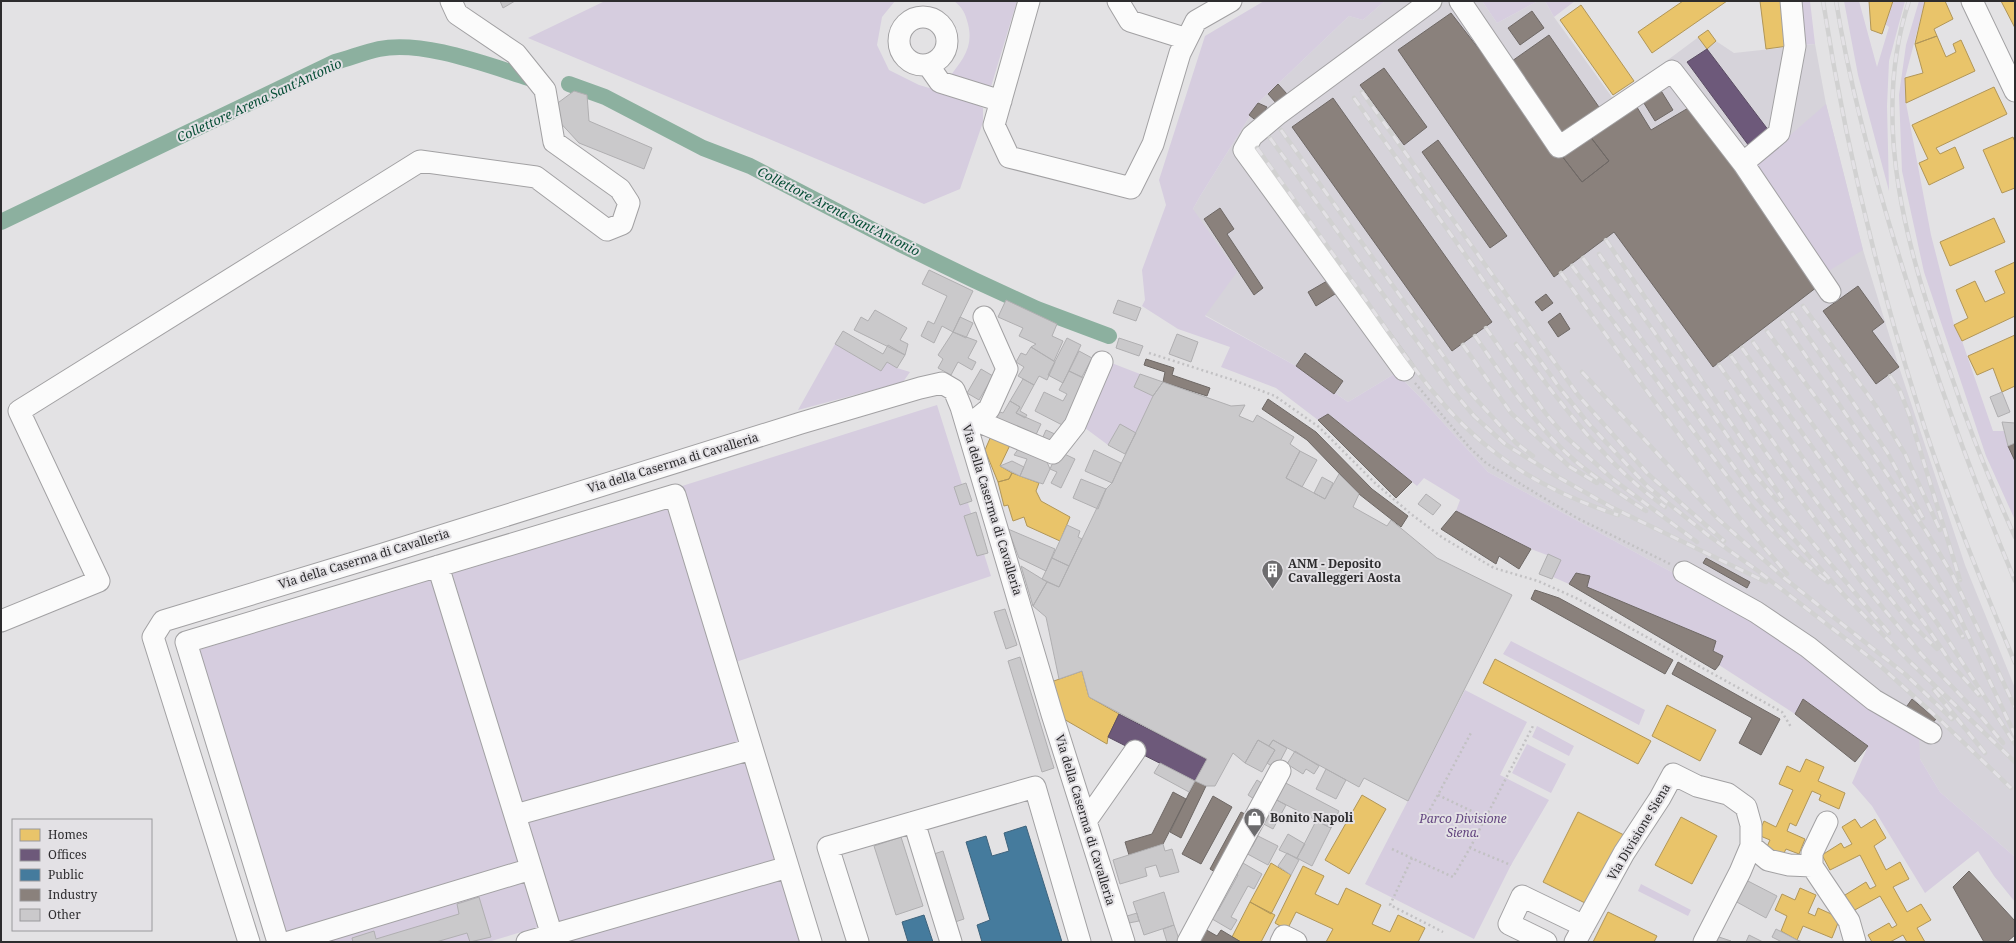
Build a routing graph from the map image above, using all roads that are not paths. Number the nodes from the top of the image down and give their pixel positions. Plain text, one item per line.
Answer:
1 (451, 1) edge
2 (1029, 1) edge
3 (1118, 1) edge
4 (1231, 1) edge
5 (1431, 1) edge
6 (1460, 1) edge
7 (1791, 1) edge
8 (1972, 1) edge
9 (1187, 39) junction
10 (928, 65) dead end
11 (2015, 91) edge
12 (1001, 101) junction
13 (1743, 163) junction
14 (1830, 292) dead end
15 (984, 317) dead end
16 (1102, 362) dead end
17 (1404, 370) road end
18 (971, 424) junction
19 (438, 566) junction
20 (1684, 572) road end
21 (1, 621) edge
22 (1931, 733) dead end
23 (752, 749) junction
24 (1135, 751) dead end
25 (1280, 771) dead end
26 (515, 815) junction
27 (1086, 821) junction
28 (914, 822) junction
29 (1827, 822) dead end
30 (1751, 846) junction
31 (1812, 866) junction
32 (788, 867) junction
33 (531, 869) junction
34 (1580, 934) edge
35 (553, 939) edge
36 (249, 942) edge
37 (278, 942) edge
38 (290, 942) edge
39 (528, 942) edge
40 (811, 942) edge
41 (858, 942) edge
42 (951, 942) edge
43 (1080, 942) edge
44 (1124, 942) edge
45 (1188, 942) edge
46 (1281, 942) edge
47 (1296, 942) edge
48 (1546, 942) edge
49 (1704, 942) edge
50 (1855, 942) edge

1 - 21 street
2 - 12 street
3 - 9 street
4 - 9 street
5 - 17 street
6 - 13 street
7 - 13 street
8 - 11 street
9 - 12 street
10 - 12 street
13 - 14 street
15 - 18 street
16 - 18 street
18 - 27 street, Via della Caserma di Cavalleria
18 - 36 street, Via della Caserma di Cavalleria
19 - 23 street
19 - 26 street
19 - 37 street
20 - 22 street
23 - 26 street
23 - 32 street
24 - 27 street
25 - 45 street
26 - 33 street
27 - 44 street, Via della Caserma di Cavalleria
28 - 41 street
28 - 42 street
28 - 43 street
29 - 31 street
30 - 31 street
30 - 34 street, Via Divisione Siena
30 - 49 street, Via Divisione Siena
31 - 50 street
32 - 35 street
32 - 40 street
33 - 35 street
33 - 38 street
34 - 48 street
35 - 39 street
46 - 47 street

